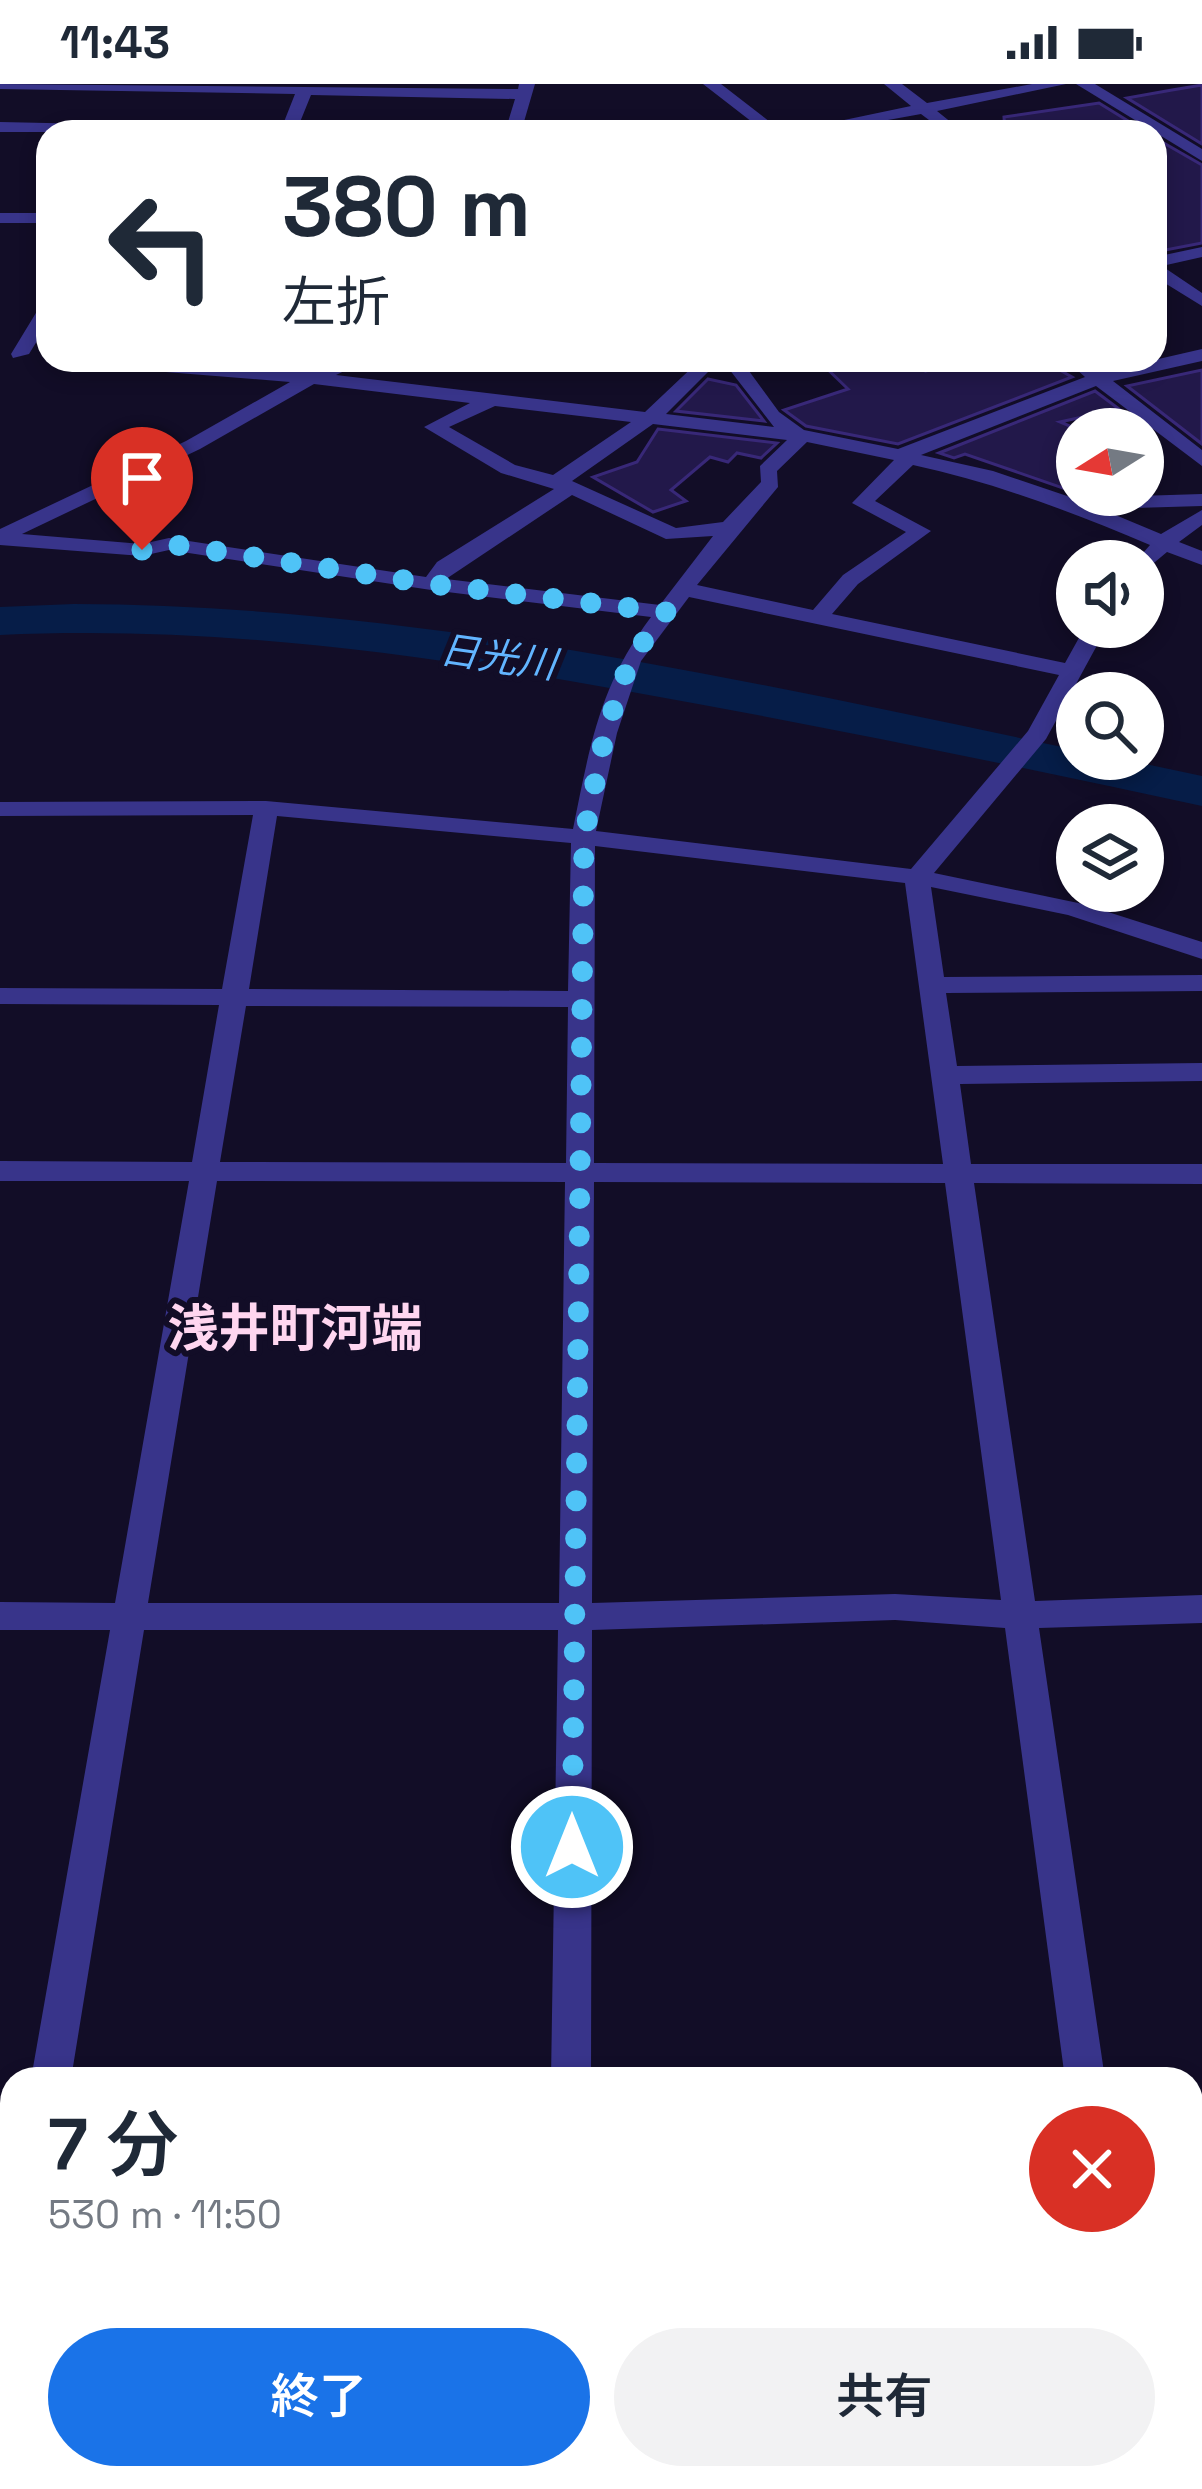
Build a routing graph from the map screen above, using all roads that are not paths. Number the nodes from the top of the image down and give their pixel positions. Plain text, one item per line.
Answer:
1 (0, 84) edge
2 (711, 84) edge
3 (892, 84) edge
4 (1058, 84) edge
5 (1084, 84) edge
6 (153, 86) edge
7 (306, 87) edge
8 (525, 89) edge
9 (922, 110) junction
10 (136, 120) edge
11 (293, 120) edge
12 (516, 120) edge
13 (759, 120) edge
14 (864, 120) edge
15 (937, 120) edge
16 (1145, 120) edge
17 (0, 127) edge
18 (36, 128) edge
19 (1167, 133) edge
20 (1200, 153) edge
21 (1175, 155) dead end
22 (0, 218) edge
23 (36, 218) edge
24 (1202, 252) edge
25 (1167, 262) edge
26 (1167, 274) edge
27 (1202, 301) edge
28 (36, 322) edge
29 (10, 353) edge
30 (1202, 355) edge
31 (1167, 363) edge
32 (285, 372) edge
33 (326, 372) edge
34 (699, 372) edge
35 (740, 372) edge
36 (1091, 372) edge
37 (1126, 372) edge
38 (310, 378) junction
39 (1099, 378) junction
40 (496, 398) junction
41 (651, 417) junction
42 (801, 437) junction
43 (906, 456) junction
44 (1202, 460) edge
45 (564, 484) junction
46 (1056, 499) edge
47 (1202, 500) edge
48 (1164, 501) edge
49 (1202, 515) edge
50 (1100, 516) edge
51 (730, 527) junction
52 (0, 538) edge
53 (1159, 540) edge
54 (1164, 542) joint
55 (1202, 559) edge
56 (431, 584) junction
57 (682, 590) junction
58 (666, 612) junction
59 (819, 616) junction
60 (1084, 648) edge
61 (1071, 671) junction
62 (266, 808) junction
63 (0, 809) edge
64 (584, 837) junction
65 (917, 877) junction
66 (1202, 951) edge
67 (1202, 983) edge
68 (932, 986) junction
69 (235, 995) junction
70 (0, 996) edge
71 (579, 999) junction
72 (1202, 1072) edge
73 (943, 1075) junction
74 (0, 1171) edge
75 (206, 1171) junction
76 (580, 1172) junction
77 (956, 1173) junction
78 (1202, 1174) edge
79 (1202, 1610) edge
80 (1019, 1615) junction
81 (0, 1616) edge
82 (130, 1616) junction
83 (573, 1616) junction
84 (53, 2067) edge
85 (571, 2067) edge
86 (1083, 2067) edge

1 - 6 street
2 - 13 street
3 - 9 street
4 - 9 street
5 - 16 street
6 - 7 street
6 - 10 street
7 - 8 street
7 - 11 street
8 - 12 street
9 - 14 street
9 - 15 street
17 - 18 street
19 - 20 street
20 - 21 street
22 - 23 street
24 - 25 street
26 - 27 street
28 - 29 street
30 - 31 street
32 - 38 street
33 - 38 street
34 - 41 street
35 - 42 street
36 - 39 street
37 - 39 street
38 - 40 street
38 - 52 street
39 - 43 street
39 - 44 street
40 - 41 street
40 - 45 street
41 - 42 street
41 - 45 street
42 - 43 street
42 - 51 street
43 - 46 street
43 - 59 street
45 - 51 street
45 - 56 street
47 - 48 street
49 - 54 street
50 - 53 street
51 - 57 street
52 - 56 street
54 - 55 street
56 - 58 street
57 - 58 street
57 - 59 street
58 - 64 street
59 - 61 street
60 - 61 street
61 - 65 street
62 - 63 street
62 - 64 street
62 - 69 street
64 - 65 street
64 - 71 street
65 - 66 street
65 - 68 street
67 - 68 street
68 - 73 street
69 - 70 street
69 - 71 street
69 - 75 street
71 - 76 street
72 - 73 street
73 - 77 street
74 - 75 street
75 - 76 street
75 - 82 street
76 - 77 street
76 - 83 street
77 - 78 street
77 - 80 street
79 - 80 street
80 - 83 street
80 - 86 street
81 - 82 street
82 - 83 street
82 - 84 street
83 - 85 street

